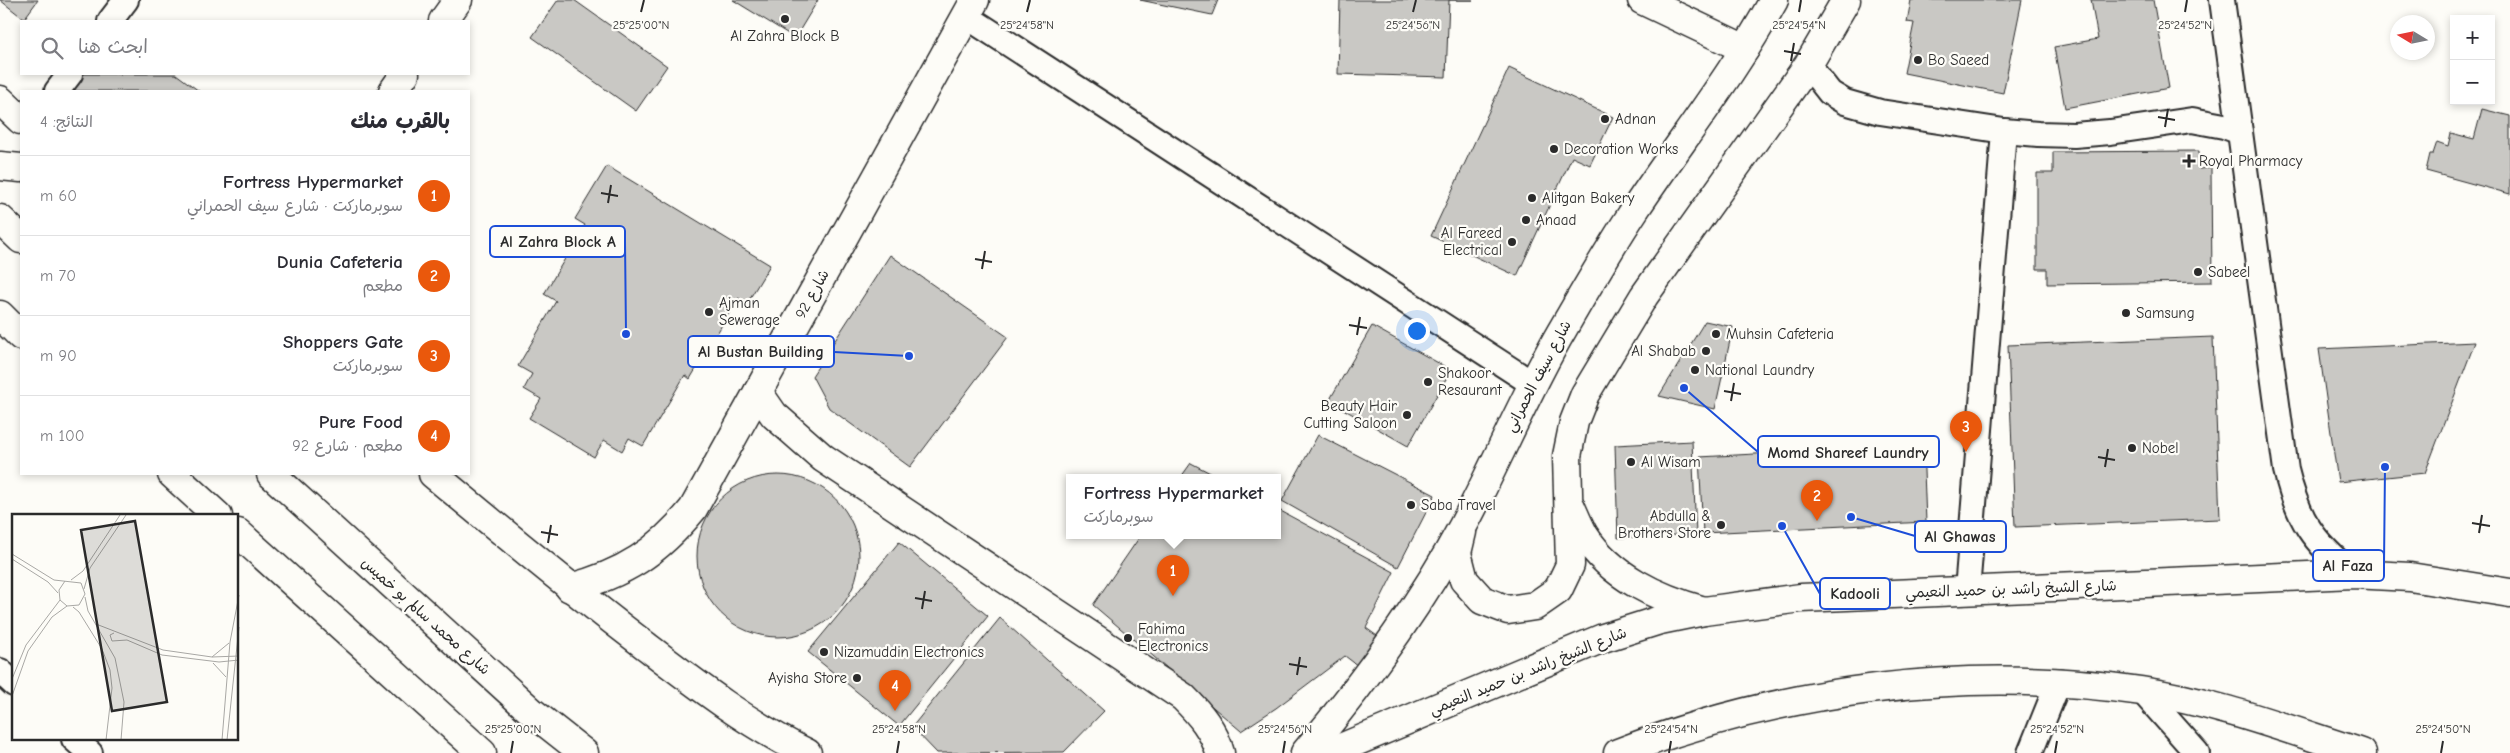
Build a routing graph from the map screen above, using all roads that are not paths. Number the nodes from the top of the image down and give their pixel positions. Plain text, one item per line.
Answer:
1 (126, 0) edge
2 (458, 0) edge
3 (1642, 0) edge
4 (1774, 0) edge
5 (1846, 0) edge
6 (2222, 0) edge
7 (971, 8) edge
8 (111, 20) edge
9 (444, 20) edge
10 (1745, 49) junction
11 (1808, 65) junction
12 (69, 75) edge
13 (404, 75) edge
14 (58, 90) edge
15 (394, 90) edge
16 (0, 100) edge
17 (20, 119) edge
18 (2004, 131) junction
19 (2240, 132) junction
20 (0, 166) edge
21 (20, 168) edge
22 (0, 219) edge
23 (20, 238) edge
24 (0, 315) edge
25 (20, 335) edge
26 (1533, 384) junction
27 (758, 392) junction
28 (173, 475) edge
29 (272, 475) edge
30 (301, 475) edge
31 (434, 475) edge
32 (1568, 502) junction
33 (303, 504) junction
34 (216, 514) edge
35 (1464, 525) junction
36 (239, 534) edge
37 (2352, 574) junction
38 (570, 588) junction
39 (1967, 591) junction
40 (2510, 594) edge
41 (1704, 611) junction
42 (0, 671) edge
43 (2059, 681) junction
44 (12, 682) edge
45 (2142, 691) junction
46 (75, 740) edge
47 (1641, 750) edge
48 (90, 753) edge
49 (482, 753) edge
50 (584, 753) edge
51 (807, 753) edge
52 (1220, 753) edge
53 (1305, 753) edge
54 (1329, 753) edge
55 (2030, 753) edge
56 (2197, 753) edge
57 (2362, 753) edge

1 - 8 lane
2 - 9 street
3 - 10 street
4 - 10 street, شارع سيف الحمراني
5 - 11 street
6 - 19 lane
7 - 26 lane
7 - 27 street, شارع 92
10 - 26 street, شارع سيف الحمراني
11 - 18 lane
11 - 32 street
12 - 14 lane
13 - 15 street
16 - 17 street
18 - 19 lane
18 - 39 lane
19 - 37 lane
20 - 21 street
22 - 23 street
24 - 25 street
26 - 35 street, شارع سيف الحمراني
27 - 38 street, شارع 92
27 - 52 street
28 - 34 street
29 - 33 street, شارع محمد سالم بو خميس
30 - 33 street
31 - 38 street
32 - 35 street
32 - 41 street
33 - 50 street, شارع محمد سالم بو خميس
35 - 53 street, شارع سيف الحمراني
36 - 49 street
37 - 39 street, شارع الشيخ راشد بن حميد النعيمي
37 - 40 street, شارع الشيخ راشد بن حميد النعيمي
38 - 51 street
39 - 41 street, شارع الشيخ راشد بن حميد النعيمي
41 - 54 street, شارع الشيخ راشد بن حميد النعيمي
42 - 44 lane
43 - 45 street
43 - 47 street
43 - 55 lane
45 - 56 lane
45 - 57 street
46 - 48 lane

